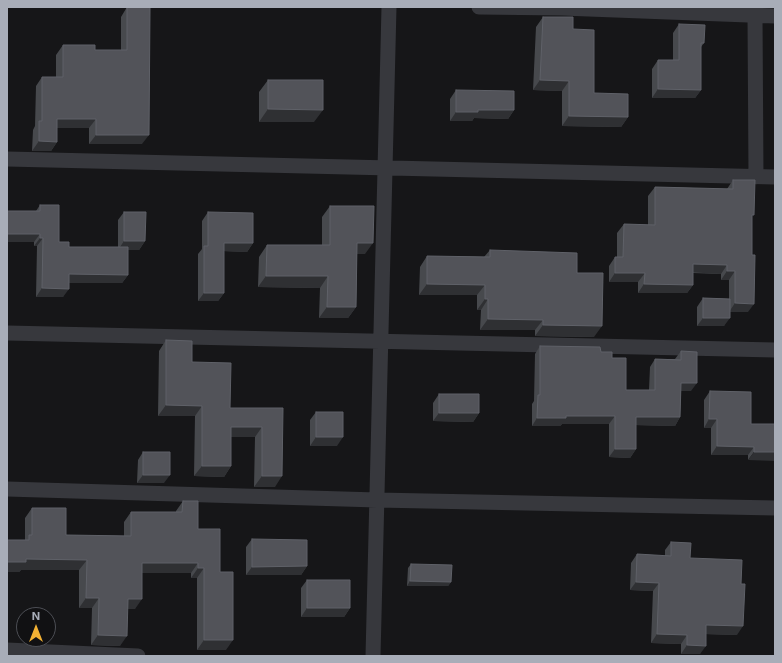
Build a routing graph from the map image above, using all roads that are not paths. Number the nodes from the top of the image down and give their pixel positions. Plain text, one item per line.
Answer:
1 (389, 7) edge
2 (479, 7) edge
3 (562, 8) edge
4 (755, 16) junction
5 (775, 16) edge
6 (7, 159) edge
7 (385, 168) junction
8 (756, 176) junction
9 (775, 177) edge
10 (7, 333) edge
11 (381, 341) junction
12 (775, 350) edge
13 (7, 489) edge
14 (377, 500) junction
15 (775, 508) edge
16 (7, 650) edge
17 (138, 656) edge
18 (373, 656) edge

1 - 7 street
2 - 3 street
3 - 4 street
4 - 5 street
4 - 8 street
6 - 7 street
7 - 8 street
7 - 11 street
8 - 9 street
10 - 11 street
11 - 12 street
11 - 14 street
13 - 14 street
14 - 15 street
14 - 18 street
16 - 17 street

